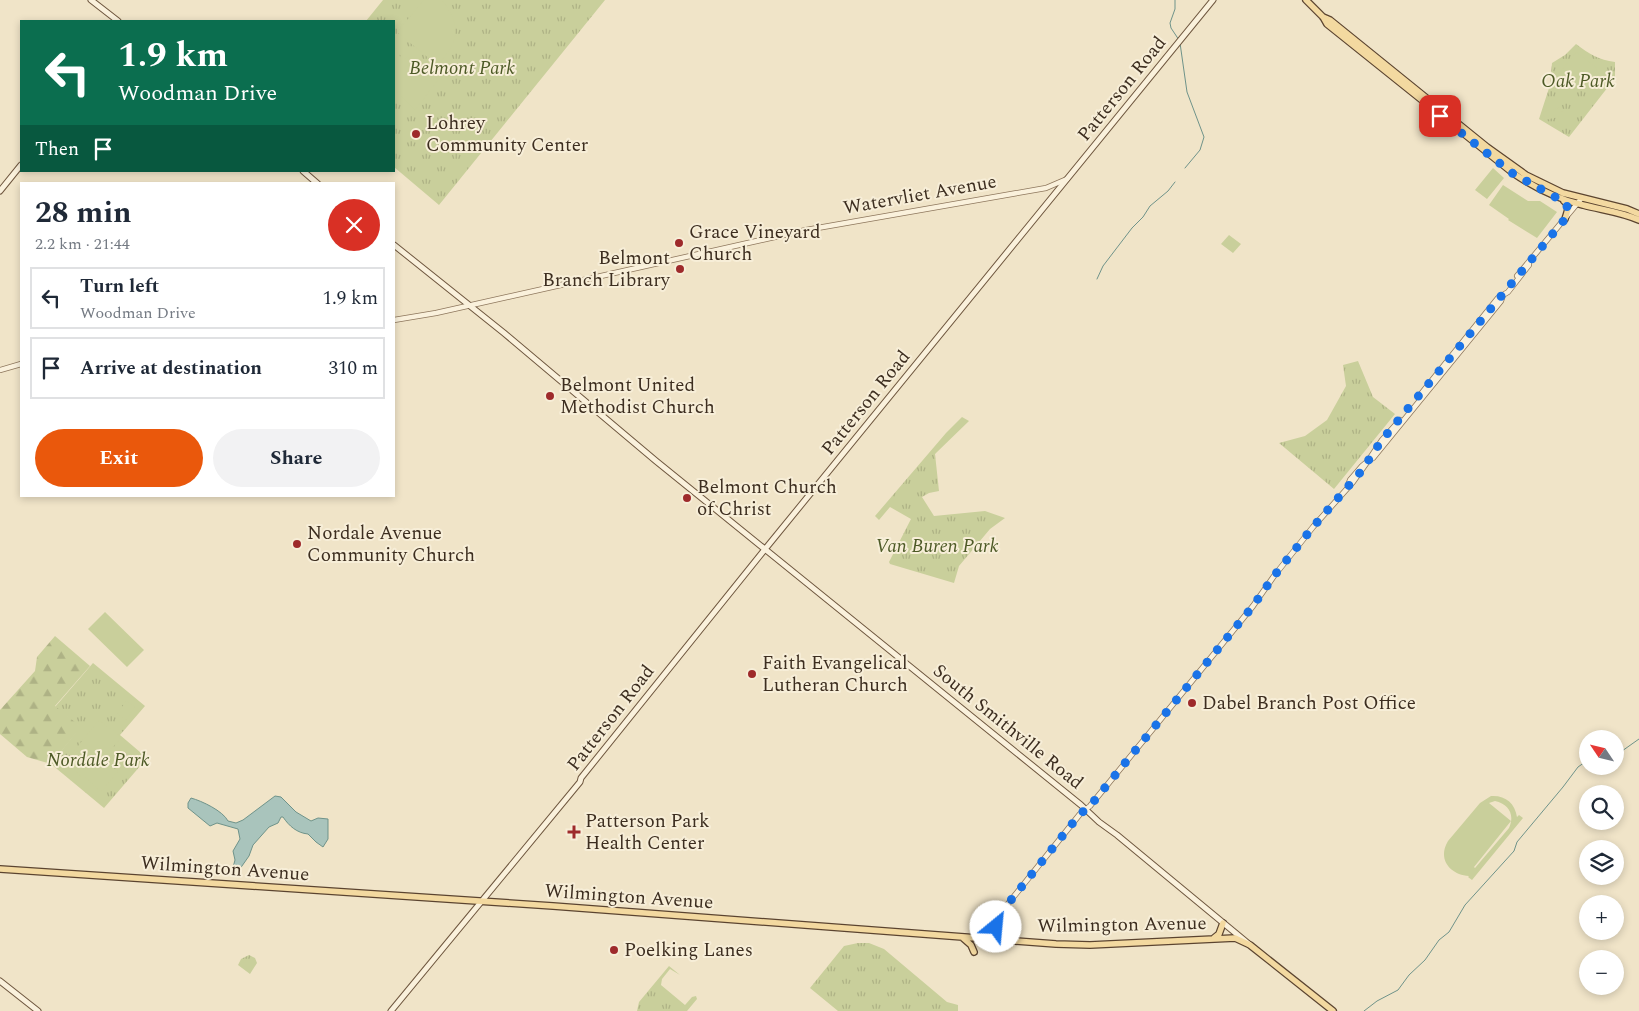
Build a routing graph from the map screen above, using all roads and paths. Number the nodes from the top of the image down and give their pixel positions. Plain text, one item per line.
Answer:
1 (91, 0) edge
2 (1213, 0) edge
3 (1306, 0) edge
4 (117, 20) edge
5 (1400, 79) junction
6 (20, 166) edge
7 (304, 172) edge
8 (1068, 178) junction
9 (316, 182) edge
10 (0, 191) edge
11 (1560, 198) junction
12 (1579, 201) junction
13 (1639, 214) edge
14 (1565, 219) junction
15 (1639, 220) edge
16 (395, 246) edge
17 (470, 305) junction
18 (395, 320) edge
19 (20, 364) edge
20 (0, 370) edge
21 (766, 548) junction
22 (1085, 810) junction
23 (0, 869) edge
24 (482, 902) junction
25 (997, 919) junction
26 (1223, 923) junction
27 (961, 937) junction
28 (1213, 938) junction
29 (984, 939) junction
30 (1007, 940) junction
31 (1254, 948) junction
32 (974, 952) dead end
33 (0, 981) edge
34 (38, 1011) edge
35 (391, 1011) edge
36 (1333, 1011) edge

1 - 4 main road
2 - 8 main road, Patterson Road
3 - 5 main road
5 - 11 main road
5 - 12 main road
6 - 10 main road
7 - 9 main road
8 - 17 street, Watervliet Avenue
8 - 21 main road, Patterson Road
11 - 12 main road
11 - 14 main road
12 - 13 main road
12 - 14 street
12 - 15 main road
14 - 22 street
16 - 17 main road, South Smithville Road
17 - 18 street, Watervliet Avenue
17 - 21 main road, South Smithville Road
19 - 20 street
21 - 22 main road, South Smithville Road
21 - 24 main road, Patterson Road
22 - 25 street
22 - 26 main road, South Smithville Road
23 - 24 main road, Wilmington Avenue
24 - 27 main road, Wilmington Avenue
24 - 35 main road, Patterson Road
25 - 29 street
25 - 30 main road
26 - 28 main road
26 - 31 main road, South Smithville Road
27 - 29 main road, Wilmington Avenue
27 - 32 main road
28 - 30 main road, Wilmington Avenue
28 - 31 main road, Wilmington Avenue
29 - 30 main road, Wilmington Avenue
31 - 36 main road, Wilmington Avenue
33 - 34 main road

